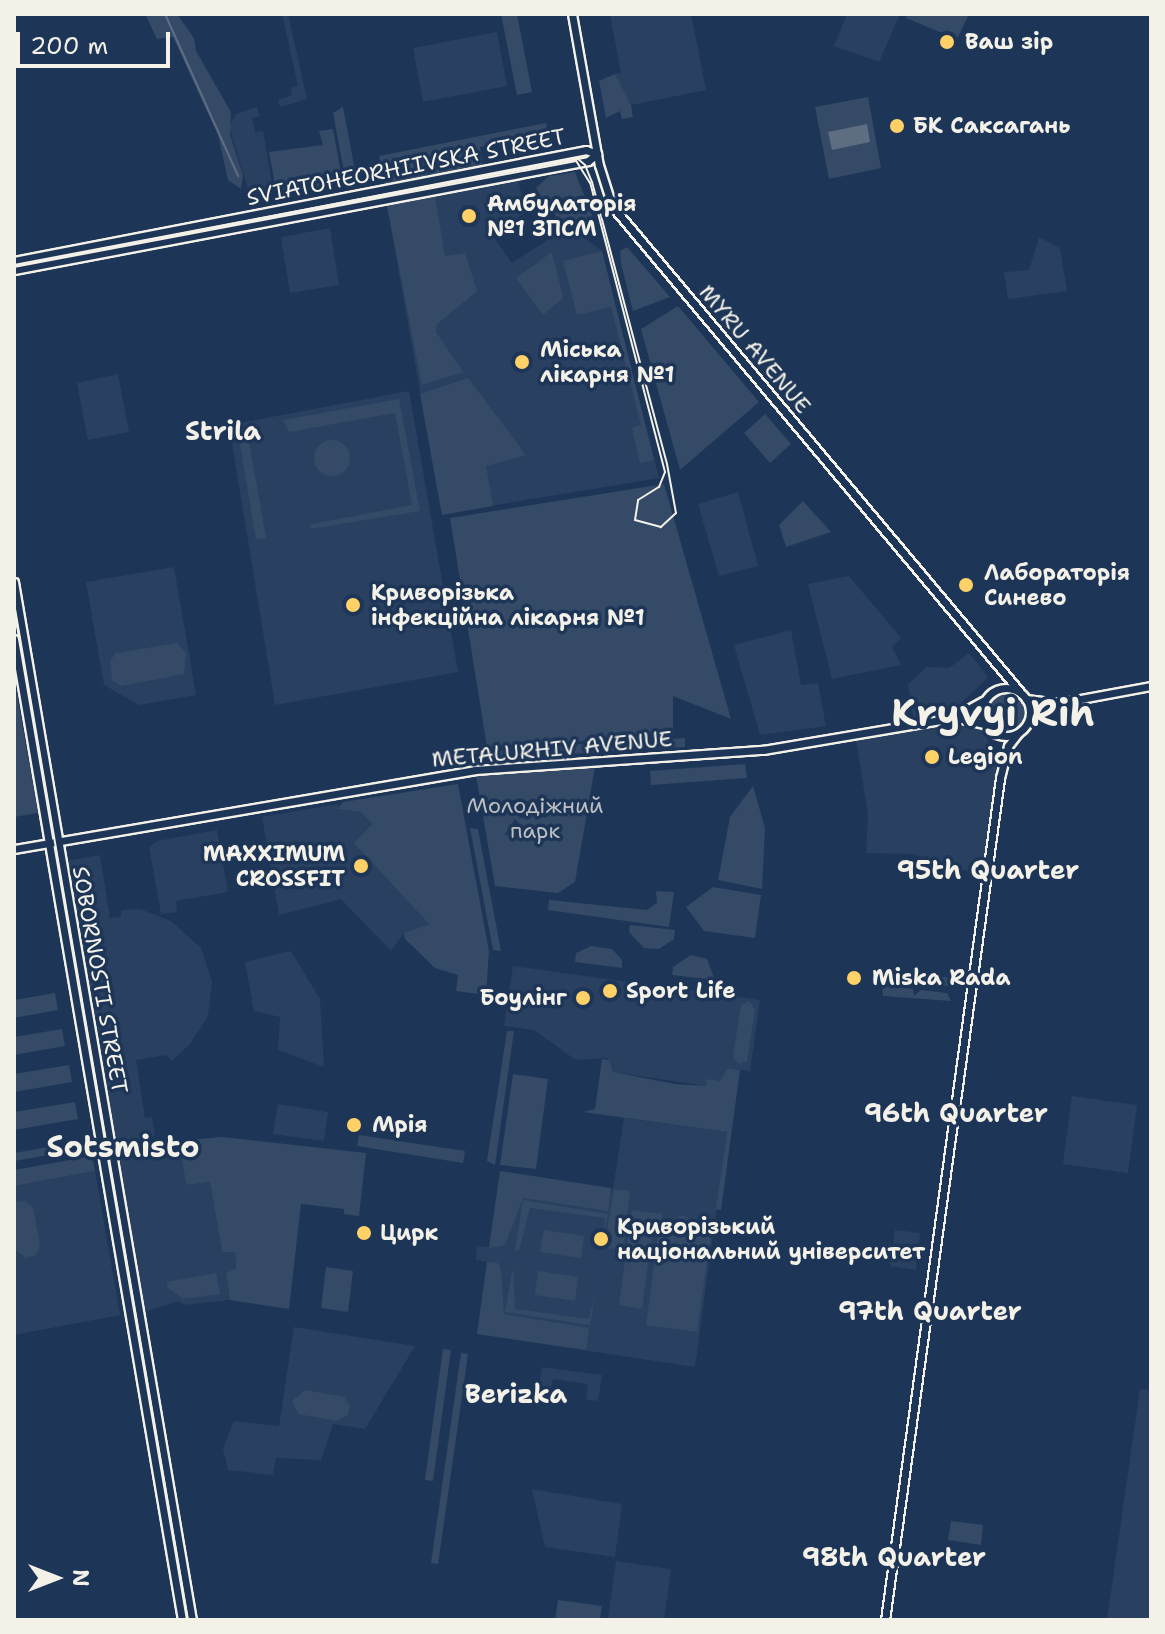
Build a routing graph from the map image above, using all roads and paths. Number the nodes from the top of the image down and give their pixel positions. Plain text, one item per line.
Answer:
1 (572, 14) edge
2 (597, 154) junction
3 (14, 261) edge
4 (14, 270) edge
5 (14, 582) edge
6 (14, 639) edge
7 (997, 665) junction
8 (1151, 686) edge
9 (1000, 688) junction
10 (1024, 696) junction
11 (983, 701) junction
12 (1059, 703) junction
13 (952, 718) junction
14 (1028, 721) junction
15 (985, 724) junction
16 (993, 732) junction
17 (1018, 733) junction
18 (1003, 758) junction
19 (53, 842) junction
20 (14, 849) edge
21 (182, 1620) edge
22 (192, 1620) edge
23 (885, 1620) edge

1 - 2 main road, MYRU AVENUE
2 - 3 main road, SVIATOHEORHIIVSKA STREET
2 - 4 main road, SVIATOHEORHIIVSKA STREET
2 - 7 main road, MYRU AVENUE
5 - 19 main road, SOBORNOSTI STREET
6 - 19 main road, SOBORNOSTI STREET
7 - 9 main road
7 - 10 main road, MYRU AVENUE
8 - 12 main road
9 - 10 main road
9 - 11 main road
10 - 12 main road
10 - 14 main road
11 - 13 main road
11 - 15 main road
12 - 14 main road
13 - 15 main road
13 - 19 main road, METALURHIV AVENUE
14 - 17 main road
15 - 16 main road
16 - 17 main road
16 - 18 main road
17 - 18 main road
18 - 23 main road
19 - 20 main road, METALURHIV AVENUE
19 - 21 main road, SOBORNOSTI STREET
19 - 22 main road, SOBORNOSTI STREET

